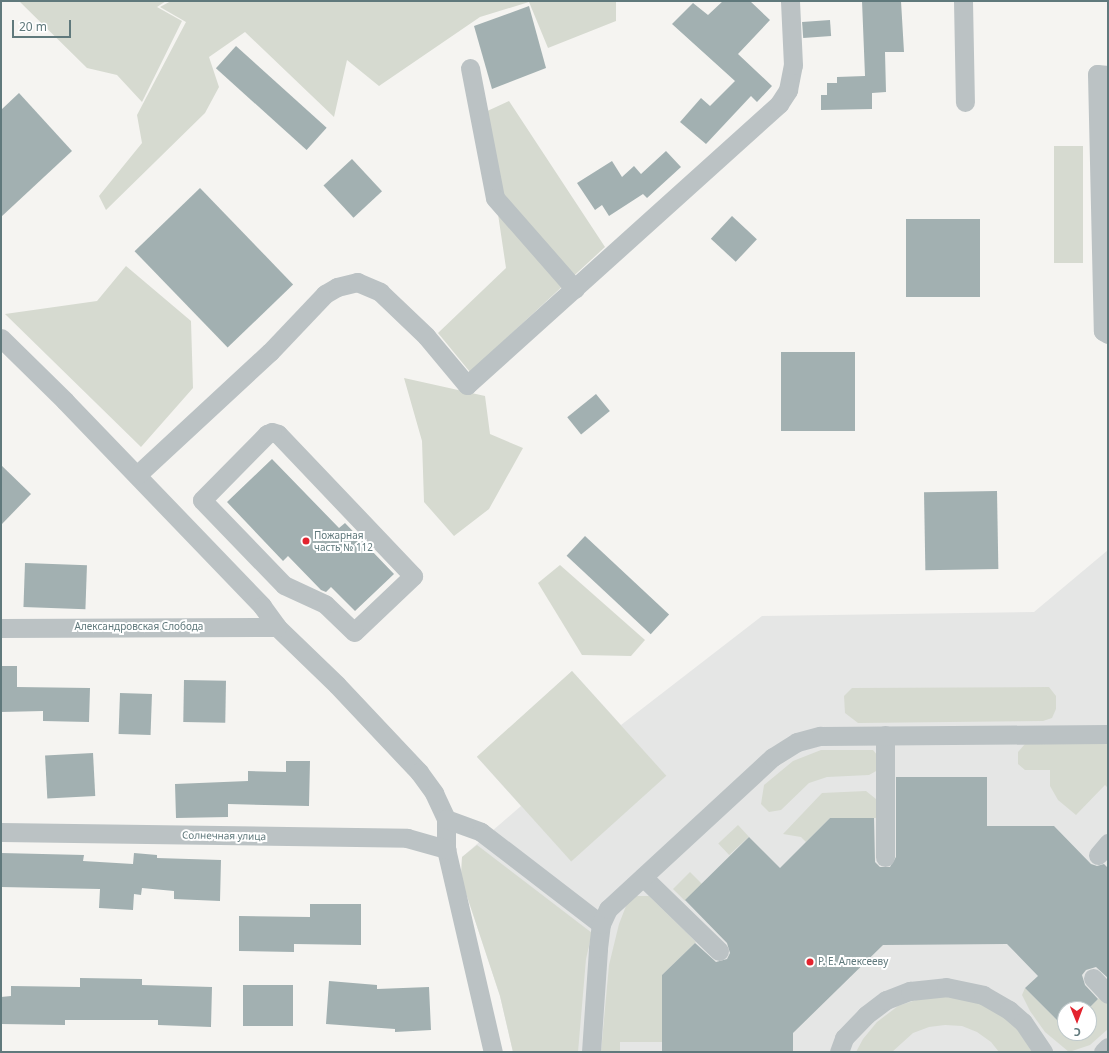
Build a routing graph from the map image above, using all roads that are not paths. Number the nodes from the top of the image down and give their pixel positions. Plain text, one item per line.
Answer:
1 (790, 1) edge
2 (964, 1) edge
3 (470, 68) dead end
4 (1108, 76) edge
5 (966, 102) dead end
6 (575, 289) junction
7 (1108, 334) edge
8 (1, 338) edge
9 (136, 475) junction
10 (284, 585) junction
11 (262, 606) junction
12 (277, 627) junction
13 (1, 628) edge
14 (1108, 734) edge
15 (885, 735) junction
16 (446, 819) junction
17 (1, 832) edge
18 (446, 849) junction
19 (885, 857) dead end
20 (643, 877) junction
21 (601, 924) junction
22 (719, 951) dead end
23 (1093, 978) dead end
24 (1108, 994) edge
25 (1108, 1047) edge
26 (493, 1052) edge
27 (591, 1052) edge
28 (839, 1052) edge
29 (1043, 1052) edge
30 (1103, 1052) edge

1 - 6 street
2 - 5 street
3 - 6 street
4 - 7 street
6 - 9 street
8 - 9 street
9 - 11 street
10 - 10 street
10 - 11 street
11 - 12 street
12 - 13 street, Александровская Слобода
12 - 16 street
14 - 15 street
15 - 19 street
15 - 20 street
16 - 18 street
16 - 21 street
17 - 18 street, Солнечная улица
18 - 26 street
20 - 21 street
20 - 22 street
21 - 27 street
23 - 24 street
25 - 30 street
28 - 29 street

